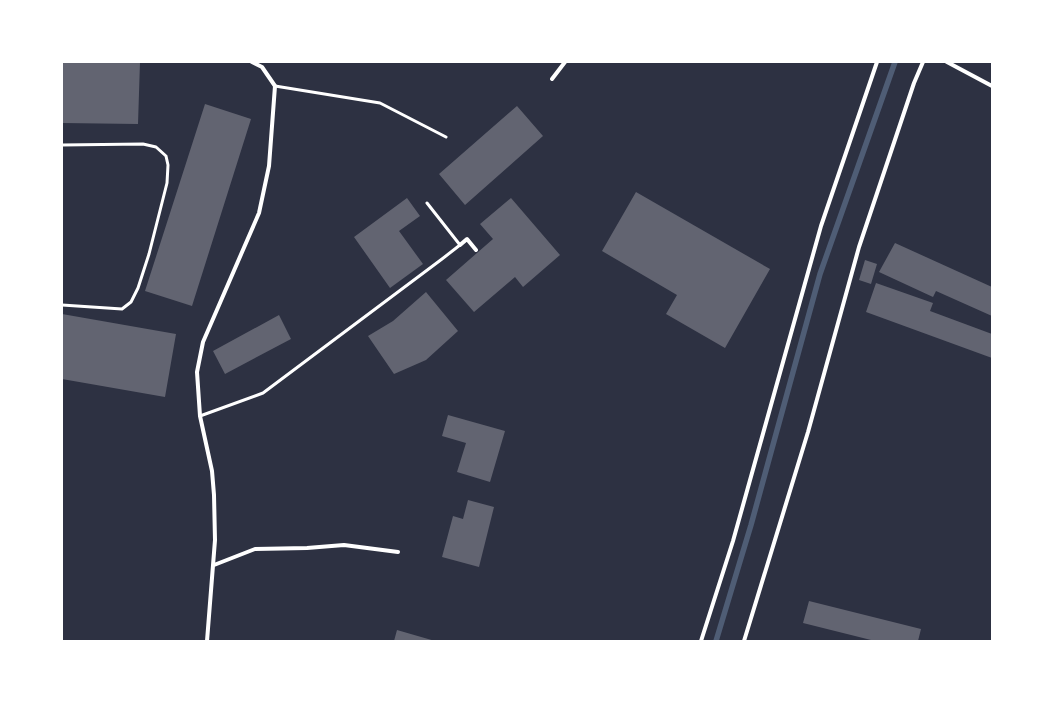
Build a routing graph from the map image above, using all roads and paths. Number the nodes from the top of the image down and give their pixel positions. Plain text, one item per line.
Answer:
1 (252, 62) edge
2 (565, 62) edge
3 (877, 62) edge
4 (923, 62) edge
5 (947, 62) edge
6 (552, 79) dead end
7 (275, 86) junction
8 (992, 86) edge
9 (446, 137) dead end
10 (62, 145) edge
11 (427, 203) dead end
12 (460, 245) junction
13 (476, 250) dead end
14 (62, 305) edge
15 (200, 416) junction
16 (398, 552) dead end
17 (214, 565) junction
18 (208, 641) edge
19 (701, 641) edge
20 (744, 641) edge

1 - 7 street
2 - 6 street
3 - 19 street
4 - 20 street
5 - 8 street
7 - 9 lane
7 - 15 street
10 - 14 lane
11 - 12 lane
12 - 13 street
12 - 15 lane
15 - 17 street
16 - 17 street
17 - 18 street

